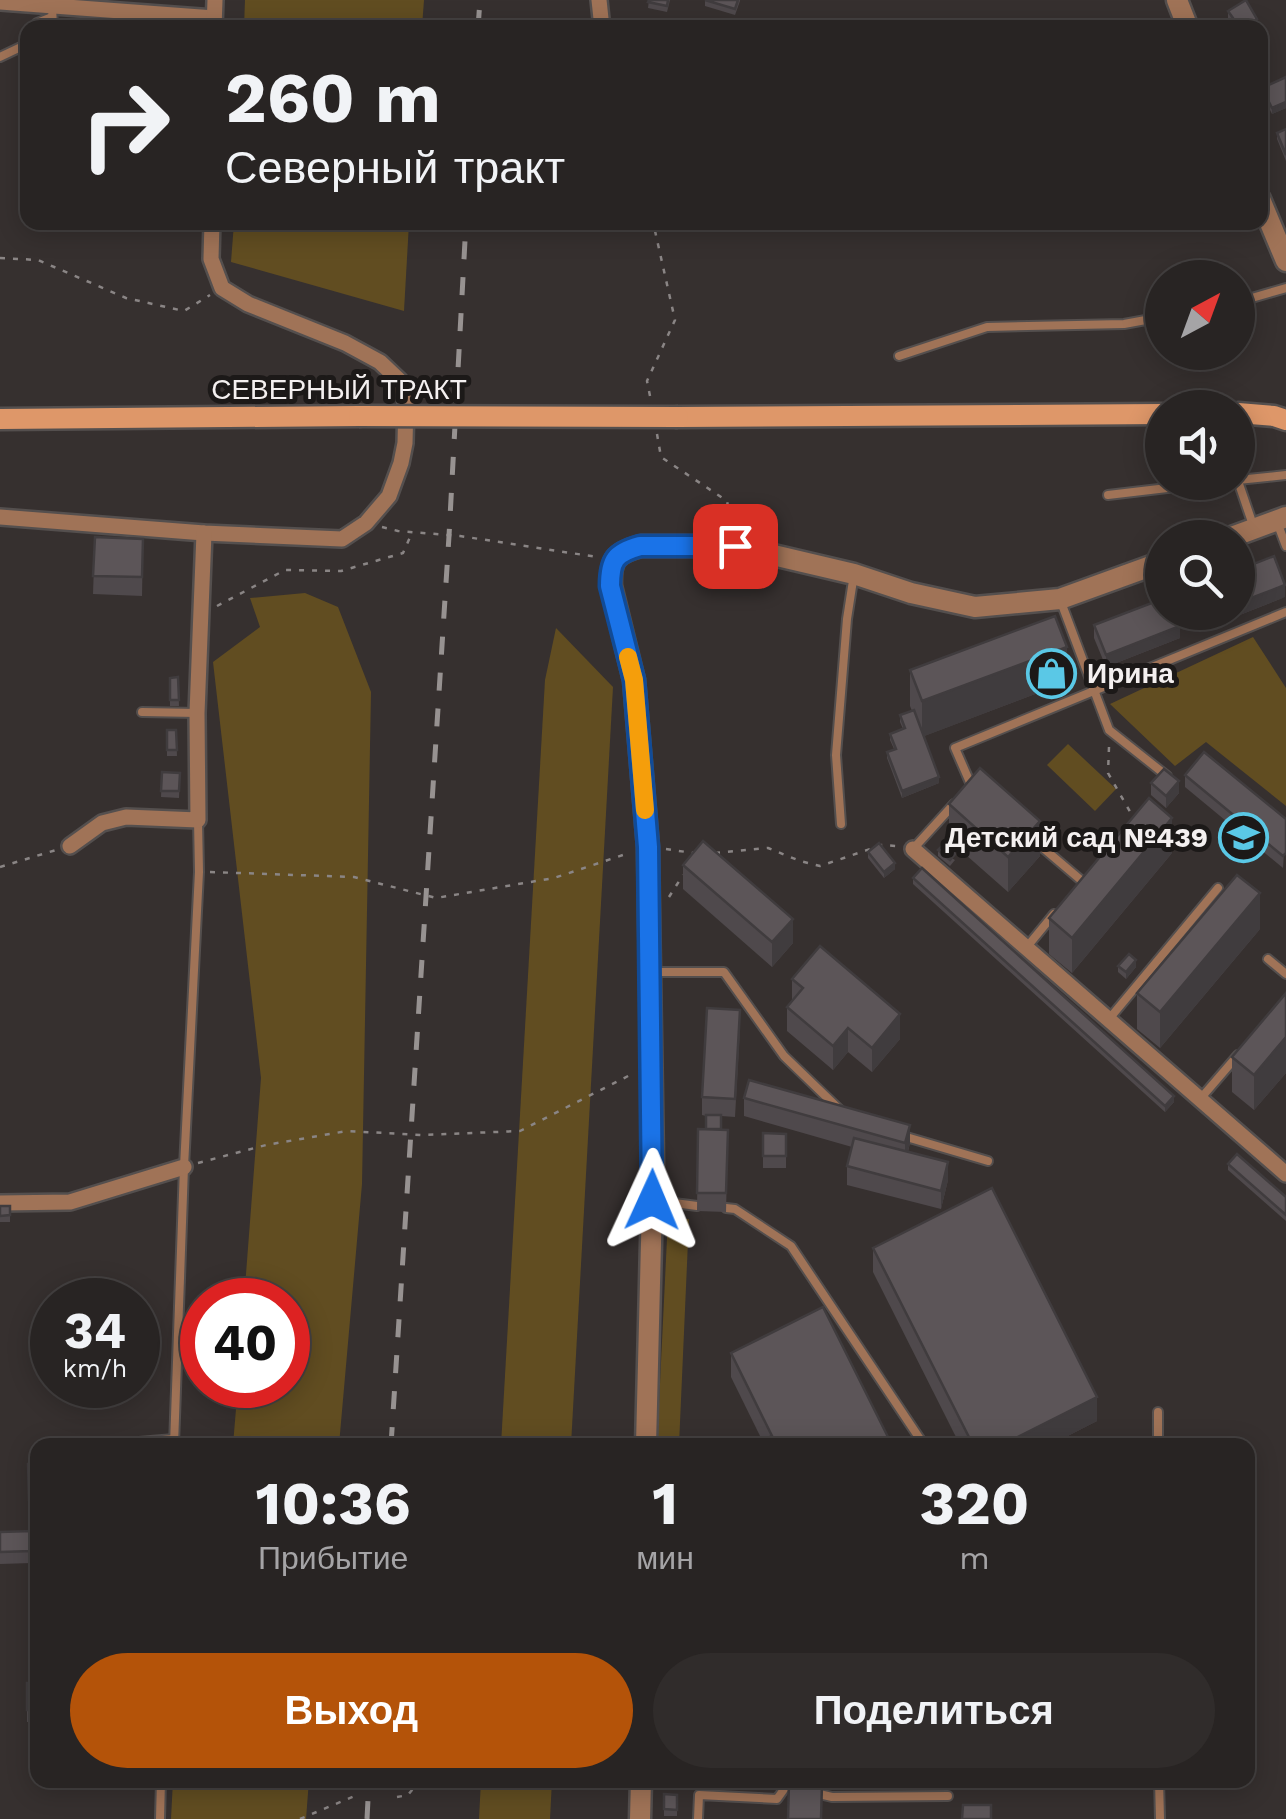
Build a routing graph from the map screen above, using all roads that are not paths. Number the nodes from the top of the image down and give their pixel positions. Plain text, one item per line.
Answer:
1 (8, 2) edge
2 (52, 17) edge
3 (133, 20) edge
4 (1268, 218) edge
5 (212, 230) edge
6 (1286, 261) edge
7 (1286, 288) edge
8 (1255, 297) edge
9 (1145, 320) edge
10 (898, 356) dead end
11 (1145, 414) edge
12 (1255, 414) edge
13 (0, 419) edge
14 (1286, 420) edge
15 (1286, 475) edge
16 (1255, 479) edge
17 (1145, 490) edge
18 (1108, 494) dead end
19 (0, 517) edge
20 (1281, 518) edge
21 (1255, 528) edge
22 (204, 533) junction
23 (1286, 546) edge
24 (1145, 568) edge
25 (854, 574) junction
26 (1060, 598) junction
27 (1286, 612) edge
28 (1094, 689) junction
29 (142, 712) dead end
30 (197, 714) junction
31 (1174, 782) edge
32 (971, 786) junction
33 (984, 798) edge
34 (198, 820) junction
35 (841, 824) dead end
36 (1026, 834) edge
37 (70, 846) road end
38 (913, 848) joint
39 (1092, 868) edge
40 (1082, 882) junction
41 (1218, 888) dead end
42 (1070, 895) edge
43 (1059, 908) edge
44 (1026, 948) junction
45 (1268, 959) dead end
46 (650, 972) junction
47 (1286, 974) edge
48 (1108, 1020) junction
49 (1249, 1041) edge
50 (1200, 1098) junction
51 (851, 1120) edge
52 (886, 1130) edge
53 (988, 1160) dead end
54 (184, 1167) junction
55 (1286, 1174) edge
56 (652, 1200) junction
57 (0, 1203) edge
58 (697, 1206) edge
59 (726, 1208) edge
60 (1158, 1412) dead end
61 (174, 1438) edge
62 (646, 1438) edge
63 (919, 1438) edge
64 (1158, 1438) edge
65 (161, 1788) edge
66 (641, 1788) edge
67 (784, 1788) edge
68 (803, 1788) edge
69 (1160, 1788) edge
70 (948, 1796) dead end
71 (160, 1819) edge
72 (640, 1819) edge
73 (698, 1819) edge
74 (1160, 1819) edge

1 - 2 street
2 - 3 street
4 - 6 street
5 - 22 street
7 - 8 lane
9 - 10 lane
11 - 13 main road, СЕВЕРНЫЙ ТРАКТ, bridge
12 - 14 main road
15 - 16 lane
17 - 18 lane
19 - 22 street
20 - 21 street
20 - 23 lane
22 - 30 street
24 - 26 street
25 - 26 street
25 - 35 lane
25 - 46 street
26 - 28 lane
27 - 28 lane
28 - 31 lane
28 - 32 lane
29 - 30 lane
30 - 34 street
32 - 33 lane
32 - 38 lane
34 - 37 street
34 - 54 lane
36 - 40 lane
38 - 44 street
39 - 40 lane
40 - 42 lane
41 - 48 lane
43 - 44 lane
44 - 48 street
45 - 47 lane
46 - 51 lane
46 - 56 street
48 - 50 street
49 - 50 lane
50 - 55 street
52 - 53 lane
54 - 57 street
54 - 61 lane
56 - 58 lane
56 - 62 street
59 - 63 lane
60 - 64 lane
65 - 71 lane
66 - 72 street
67 - 73 lane
68 - 70 lane
69 - 74 lane

